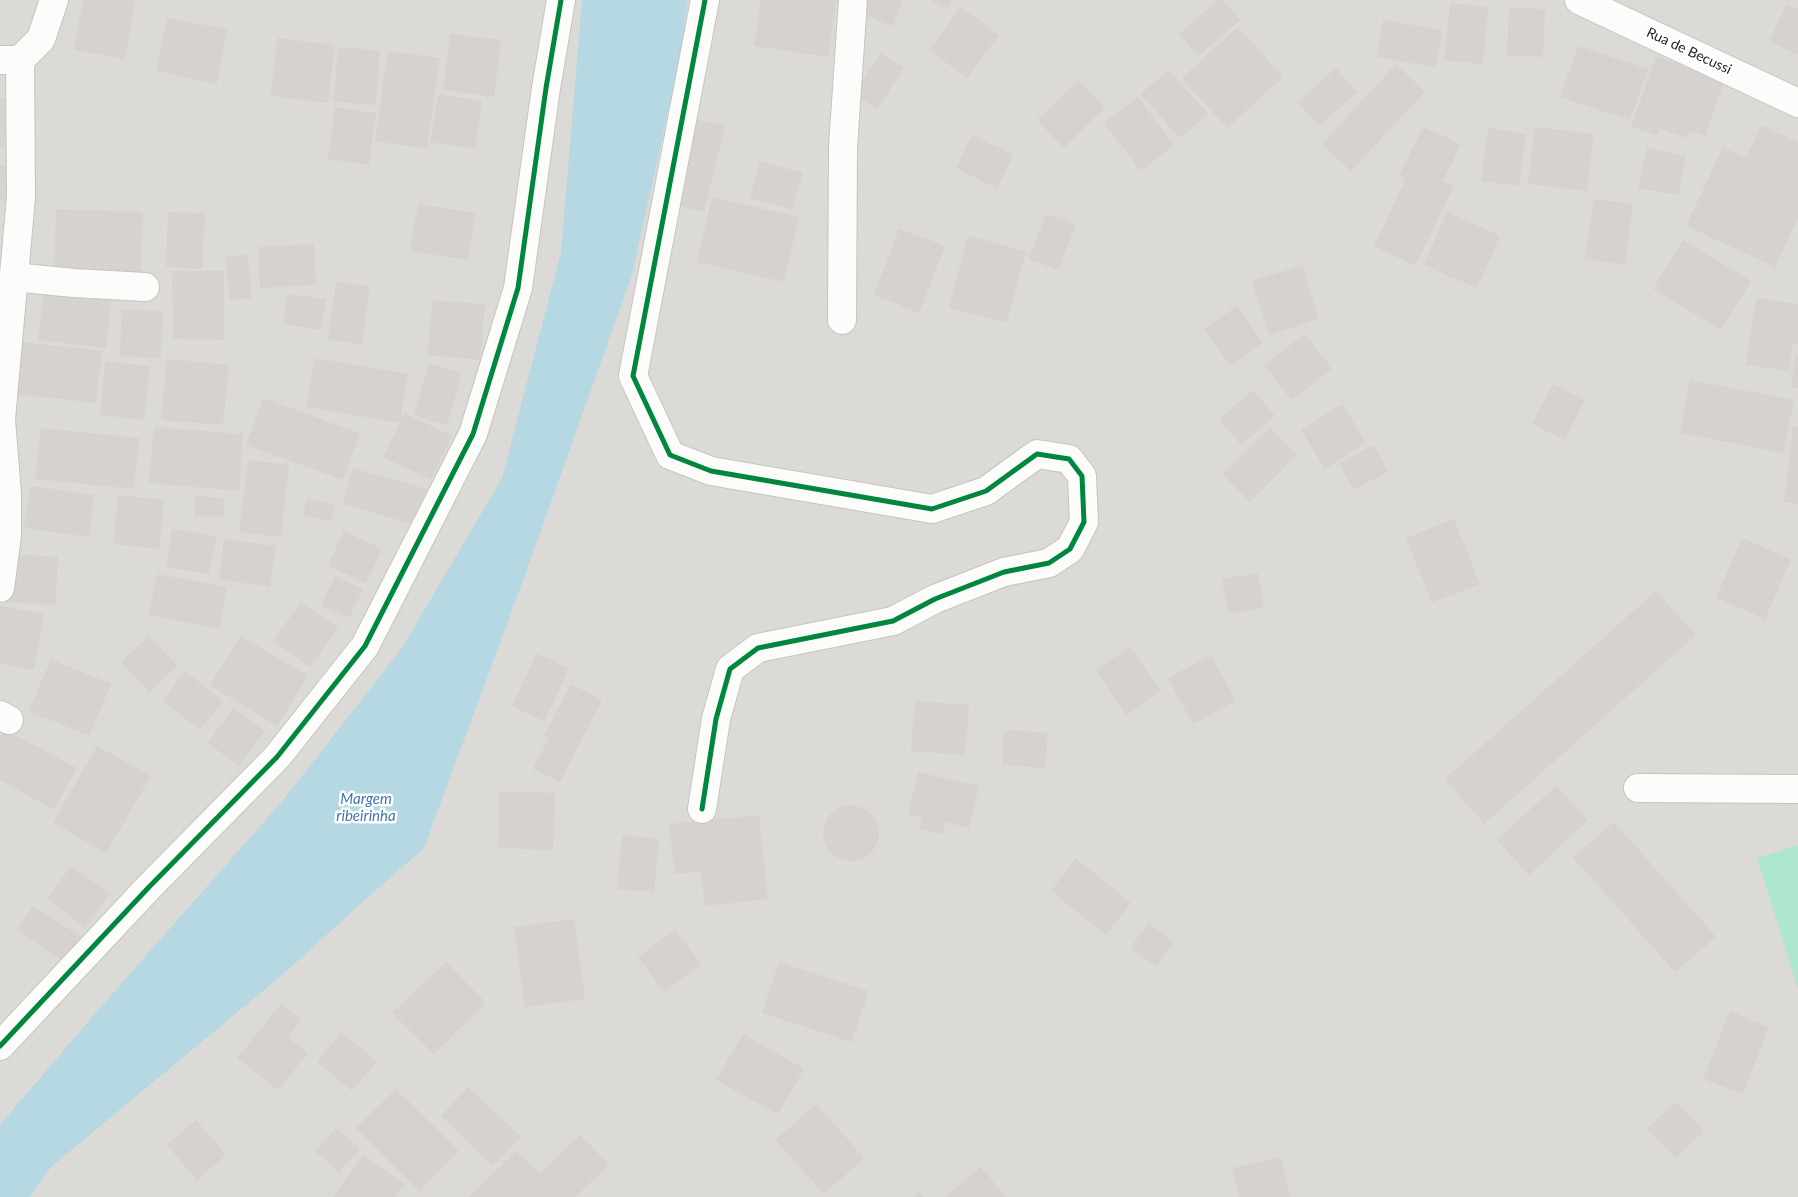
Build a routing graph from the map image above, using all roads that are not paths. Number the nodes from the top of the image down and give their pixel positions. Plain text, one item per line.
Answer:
1 (54, 0) edge
2 (561, 0) edge
3 (705, 0) edge
4 (853, 0) edge
5 (1579, 0) edge
6 (10, 60) edge
7 (1798, 103) edge
8 (13, 277) junction
9 (145, 287) dead end
10 (842, 320) dead end
11 (0, 588) edge
12 (1638, 788) dead end
13 (1798, 789) edge
14 (702, 809) dead end
15 (0, 1046) edge

1 - 6 street
2 - 15 street
3 - 14 street
4 - 10 street
5 - 7 street, Rua de Becussi
6 - 8 street
8 - 9 street
8 - 11 street
12 - 13 street

